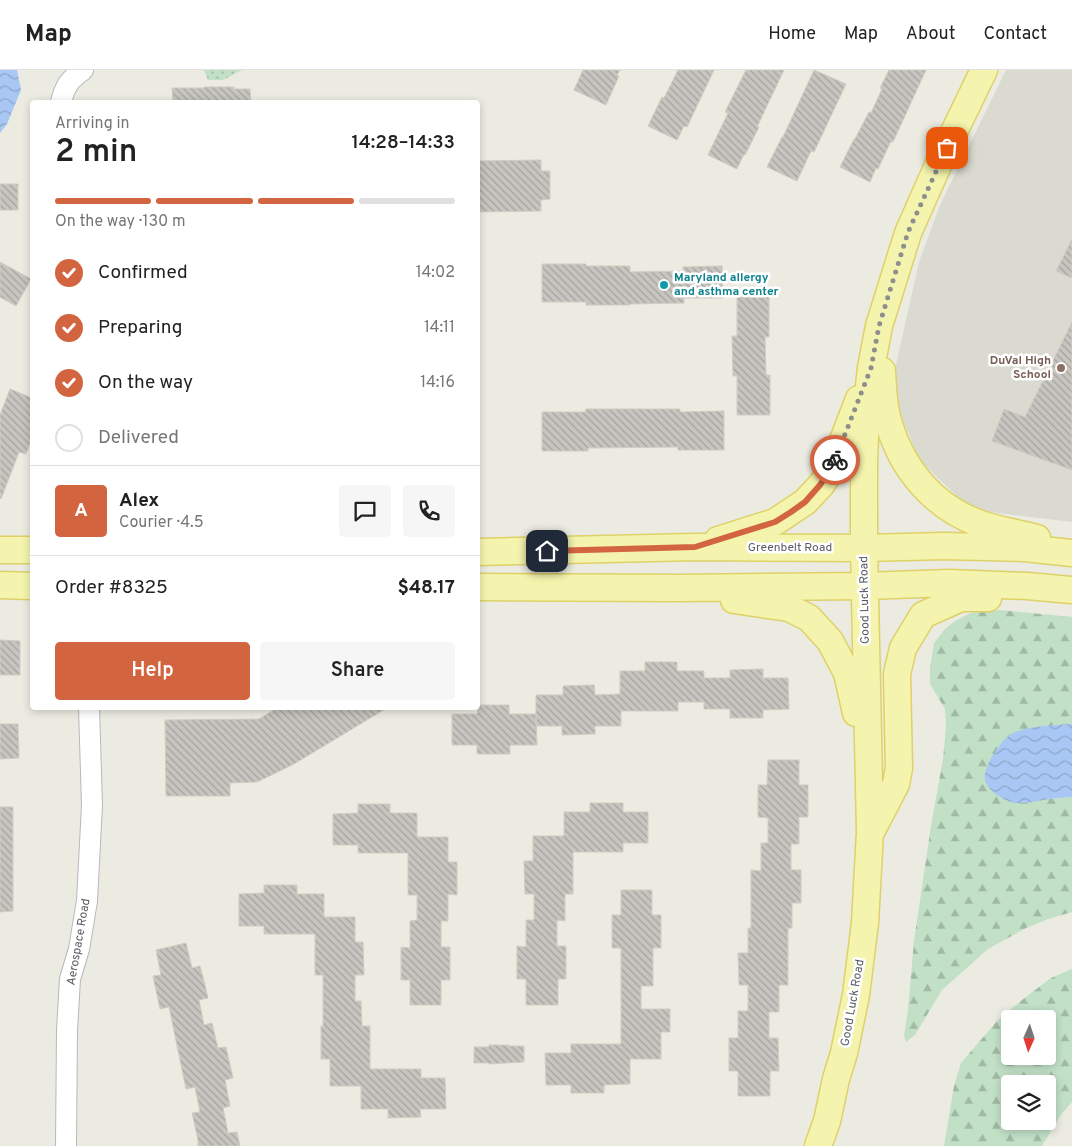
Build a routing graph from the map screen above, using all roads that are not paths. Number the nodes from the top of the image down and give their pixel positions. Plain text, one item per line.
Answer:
1 (83, 70) edge
2 (984, 70) edge
3 (63, 100) edge
4 (879, 326) junction
5 (871, 368) junction
6 (1072, 546) edge
7 (695, 547) junction
8 (864, 548) junction
9 (0, 550) edge
10 (30, 550) edge
11 (480, 552) edge
12 (1072, 553) edge
13 (0, 585) edge
14 (30, 586) edge
15 (865, 586) junction
16 (480, 587) edge
17 (567, 588) junction
18 (1072, 590) edge
19 (1072, 602) edge
20 (90, 710) edge
21 (869, 770) junction
22 (870, 832) junction
23 (66, 1146) edge
24 (818, 1146) edge

1 - 3 street
2 - 4 main road, Good Luck Road
4 - 5 main road, Good Luck Road
4 - 6 main road
5 - 7 main road
5 - 8 main road, Good Luck Road
7 - 8 main road, Greenbelt Road
7 - 11 main road, Greenbelt Road
8 - 12 main road, Greenbelt Road
8 - 15 main road, Good Luck Road
9 - 10 main road
13 - 14 main road
15 - 17 main road
15 - 18 main road
15 - 21 main road, Good Luck Road
16 - 17 main road
17 - 21 main road
19 - 22 main road
20 - 23 street, Aerospace Road
21 - 22 main road, Good Luck Road
22 - 24 main road, Good Luck Road

